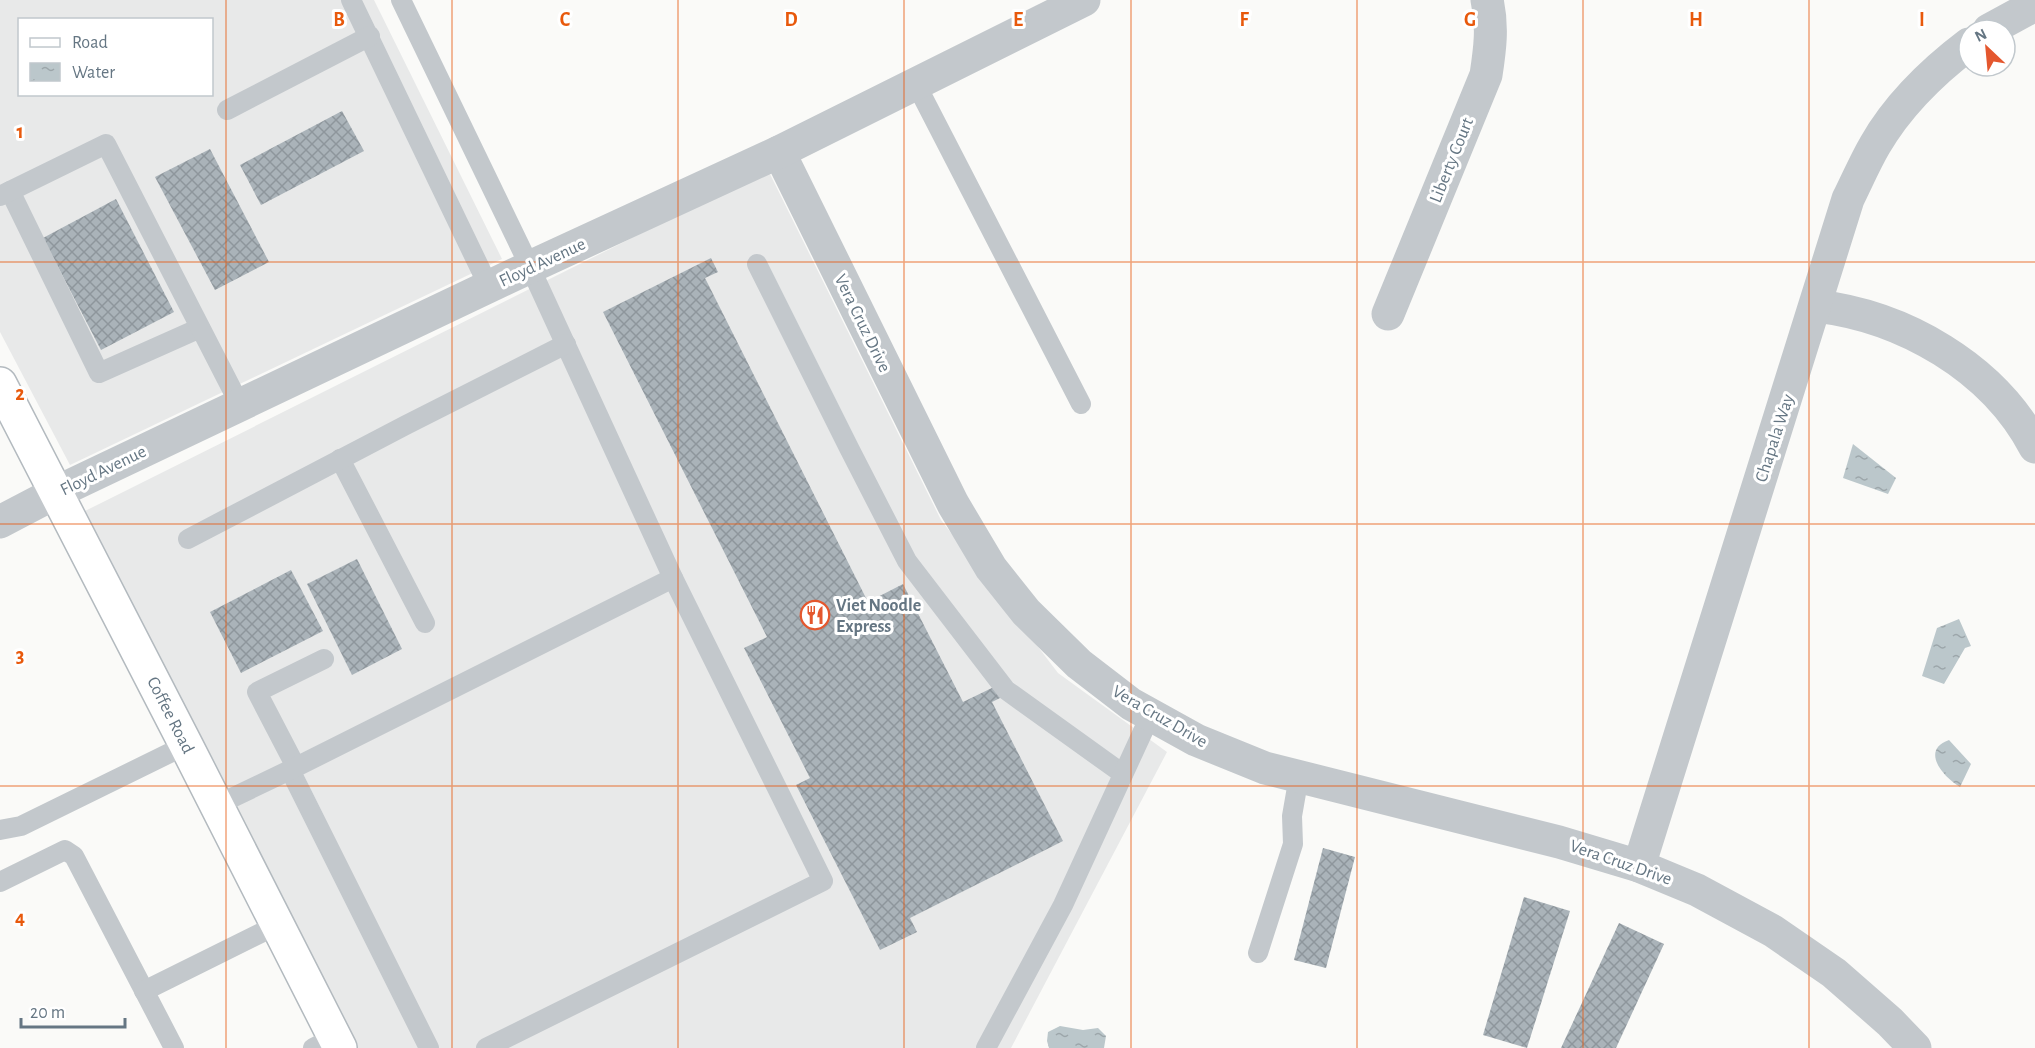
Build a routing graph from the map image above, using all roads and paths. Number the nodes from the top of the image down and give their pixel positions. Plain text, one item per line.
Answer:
1 (351, 0) edge
2 (401, 0) edge
3 (1084, 0) edge
4 (1487, 0) edge
5 (2035, 5) edge
6 (2011, 18) edge
7 (370, 36) junction
8 (1957, 53) edge
9 (916, 84) junction
10 (227, 110) dead end
11 (779, 152) junction
12 (5, 194) edge
13 (757, 264) dead end
14 (530, 267) junction
15 (489, 287) junction
16 (1816, 306) junction
17 (1388, 314) dead end
18 (200, 328) junction
19 (566, 344) junction
20 (0, 384) edge
21 (1081, 404) dead end
22 (240, 405) junction
23 (2035, 447) edge
24 (340, 459) junction
25 (55, 493) junction
26 (0, 522) edge
27 (188, 539) dead end
28 (673, 578) junction
29 (425, 623) dead end
30 (324, 659) dead end
31 (1151, 714) junction
32 (186, 745) junction
33 (293, 769) junction
34 (1124, 774) junction
35 (1299, 776) junction
36 (217, 805) junction
37 (0, 830) edge
38 (1639, 866) junction
39 (0, 882) edge
40 (277, 924) junction
41 (1258, 953) dead end
42 (144, 991) junction
43 (329, 1044) edge
44 (174, 1048) edge
45 (429, 1048) edge
46 (486, 1048) edge
47 (986, 1048) edge
48 (1915, 1048) edge

1 - 7 lane
2 - 14 lane
3 - 9 street, Floyd Avenue
4 - 17 street, Liberty Court
5 - 6 street
7 - 10 lane
7 - 15 lane
8 - 16 street, Chapala Way
9 - 11 street, Floyd Avenue
9 - 21 lane
11 - 14 street, Floyd Avenue
11 - 31 street, Vera Cruz Drive
12 - 18 lane
12 - 18 lane
13 - 34 lane
14 - 15 street, Floyd Avenue
14 - 19 lane
15 - 22 street, Floyd Avenue
16 - 23 street
16 - 38 street, Chapala Way
18 - 22 lane
19 - 24 lane
19 - 28 lane
20 - 25 main road, Coffee Road
22 - 25 street, Floyd Avenue
24 - 27 lane
24 - 29 lane
25 - 26 street, Floyd Avenue
25 - 32 main road, Coffee Road
28 - 33 lane
28 - 46 lane
30 - 33 lane
31 - 34 lane
31 - 35 street, Vera Cruz Drive
32 - 36 main road, Coffee Road
32 - 37 lane
33 - 36 lane
33 - 45 lane
34 - 47 lane
35 - 38 street, Vera Cruz Drive
35 - 41 lane
36 - 40 main road, Coffee Road
38 - 48 street, Vera Cruz Drive
39 - 42 lane
40 - 42 lane
40 - 43 main road, Coffee Road
42 - 44 lane

